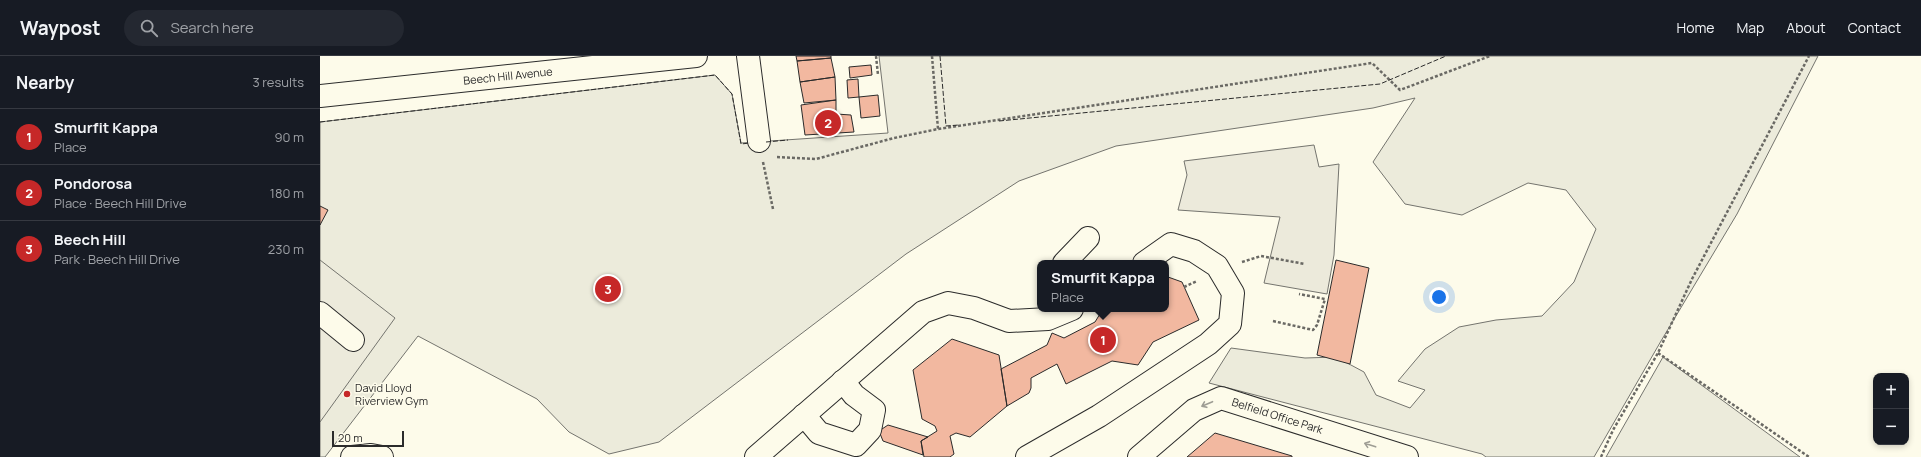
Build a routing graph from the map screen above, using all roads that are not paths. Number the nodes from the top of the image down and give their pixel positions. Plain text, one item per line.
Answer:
1 (696, 56) edge
2 (748, 56) edge
3 (320, 96) edge
4 (764, 151) road end
5 (1088, 238) dead end
6 (1067, 260) edge
7 (1148, 260) edge
8 (1057, 312) edge
9 (320, 313) edge
10 (1047, 314) edge
11 (354, 340) dead end
12 (843, 381) junction
13 (804, 415) junction
14 (352, 457) edge
15 (382, 457) edge
16 (756, 457) edge
17 (1027, 457) edge
18 (1139, 457) edge
19 (1407, 457) edge

1 - 3 street, Beech Hill Avenue
2 - 4 street
5 - 6 street
7 - 17 street
8 - 10 street
9 - 11 street
10 - 12 street
12 - 13 street
12 - 13 street
13 - 16 street
14 - 15 street
19 -> 18 street, Belfield Office Park

